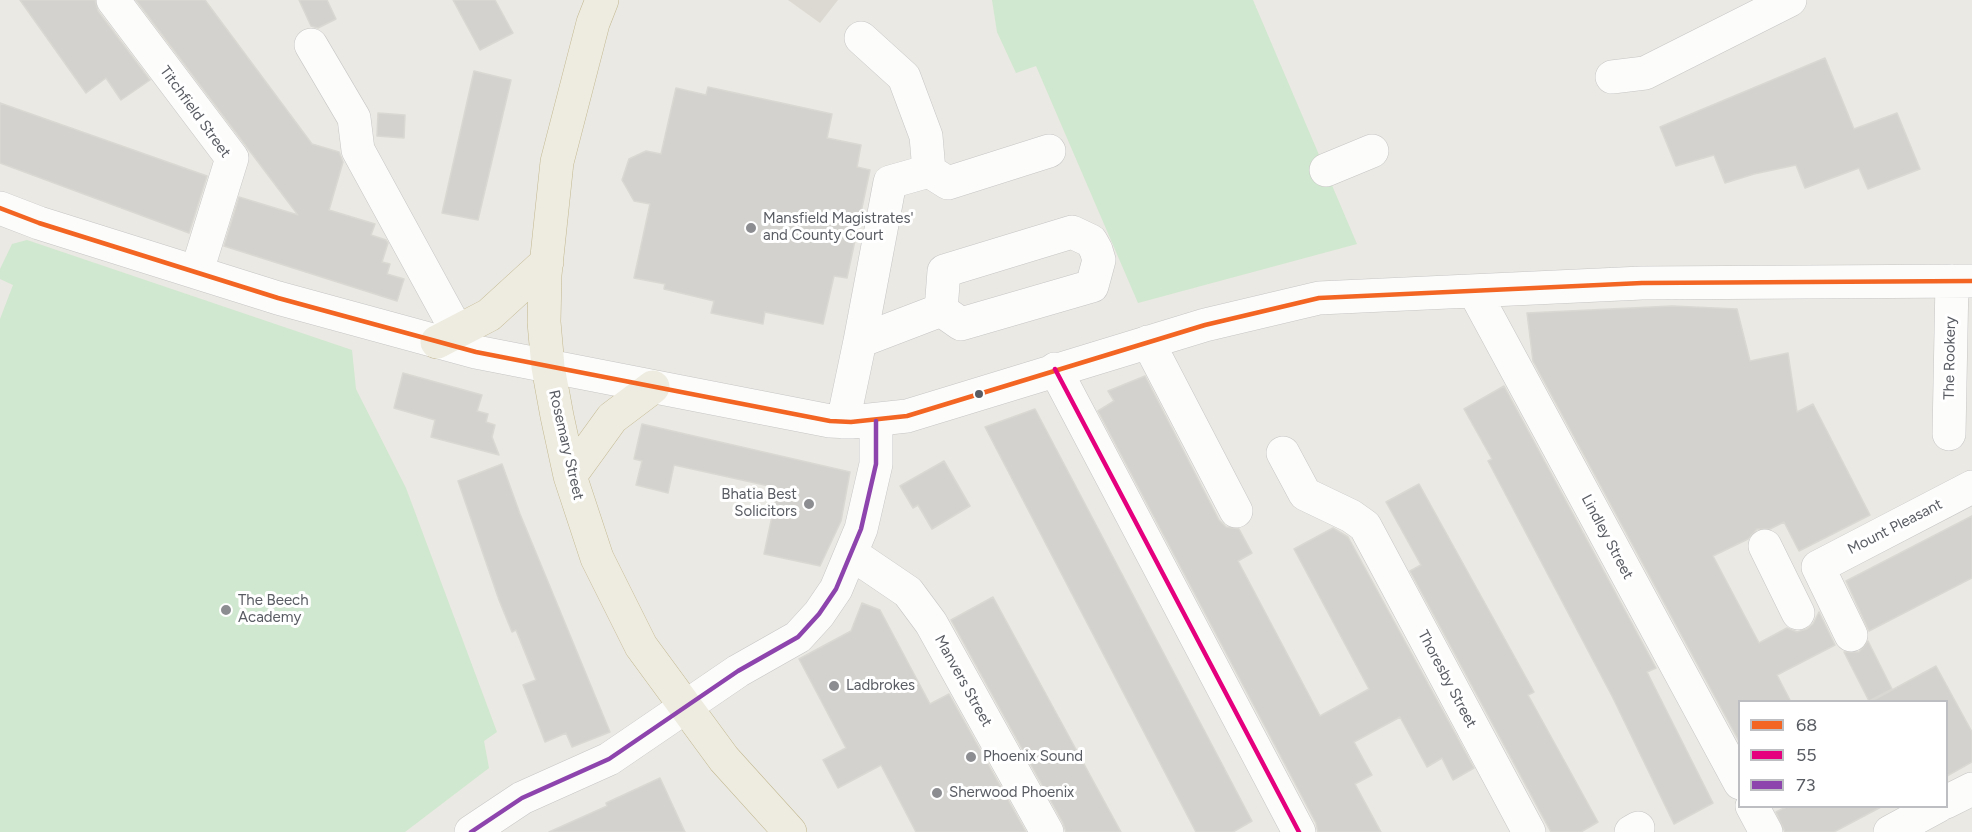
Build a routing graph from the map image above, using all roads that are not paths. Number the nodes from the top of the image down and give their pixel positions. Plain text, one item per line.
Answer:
1 (113, 0) edge
2 (602, 0) edge
3 (1790, 0) edge
4 (861, 38) dead end
5 (311, 45) dead end
6 (1612, 77) dead end
7 (1372, 151) dead end
8 (1049, 152) dead end
9 (929, 171) junction
10 (1326, 171) dead end
11 (3, 216) edge
12 (547, 262) junction
13 (197, 270) junction
14 (1962, 281) edge
15 (1474, 291) junction
16 (941, 310) dead end
17 (447, 337) junction
18 (860, 341) junction
19 (1148, 342) junction
20 (548, 367) junction
21 (1055, 369) junction
22 (653, 387) junction
23 (876, 421) junction
24 (843, 422) junction
25 (1949, 434) dead end
26 (1283, 453) dead end
27 (570, 476) junction
28 (1972, 487) edge
29 (1236, 511) dead end
30 (1765, 546) dead end
31 (852, 554) junction
32 (1818, 567) junction
33 (1780, 576) junction
34 (1798, 613) dead end
35 (1851, 635) dead end
36 (684, 706) junction
37 (1738, 779) edge
38 (1972, 789) edge
39 (1948, 801) edge
40 (1936, 808) edge
41 (1293, 830) edge
42 (472, 832) edge
43 (790, 832) edge
44 (1047, 832) edge
45 (1529, 832) edge
46 (1890, 832) edge

1 - 13 street, Titchfield Street
2 - 12 highway, Rosemary Street
3 - 6 street
4 - 9 street
5 - 17 street
7 - 10 street
8 - 9 street
9 - 18 street
11 - 13 street
12 - 17 highway
12 - 20 highway, Rosemary Street
13 - 17 street
14 - 15 street
14 - 25 street, The Rookery
15 - 19 street
15 - 37 street, Lindley Street
16 - 18 street
17 - 20 street
18 - 24 street
19 - 21 street
19 - 29 street
20 - 22 street
20 - 27 highway, Rosemary Street
21 - 23 street
21 - 41 street
22 - 24 street
22 - 27 highway
23 - 24 street
23 - 31 street
26 - 45 street, Thoresby Street
27 - 36 highway, Rosemary Street
28 - 32 street, Mount Pleasant
30 - 33 street
31 - 36 street
31 - 44 street, Manvers Street
32 - 33 street, Mount Pleasant
32 - 35 street
33 - 34 street
36 - 42 street
36 - 43 highway, Rosemary Street
38 - 39 street
40 - 46 street

